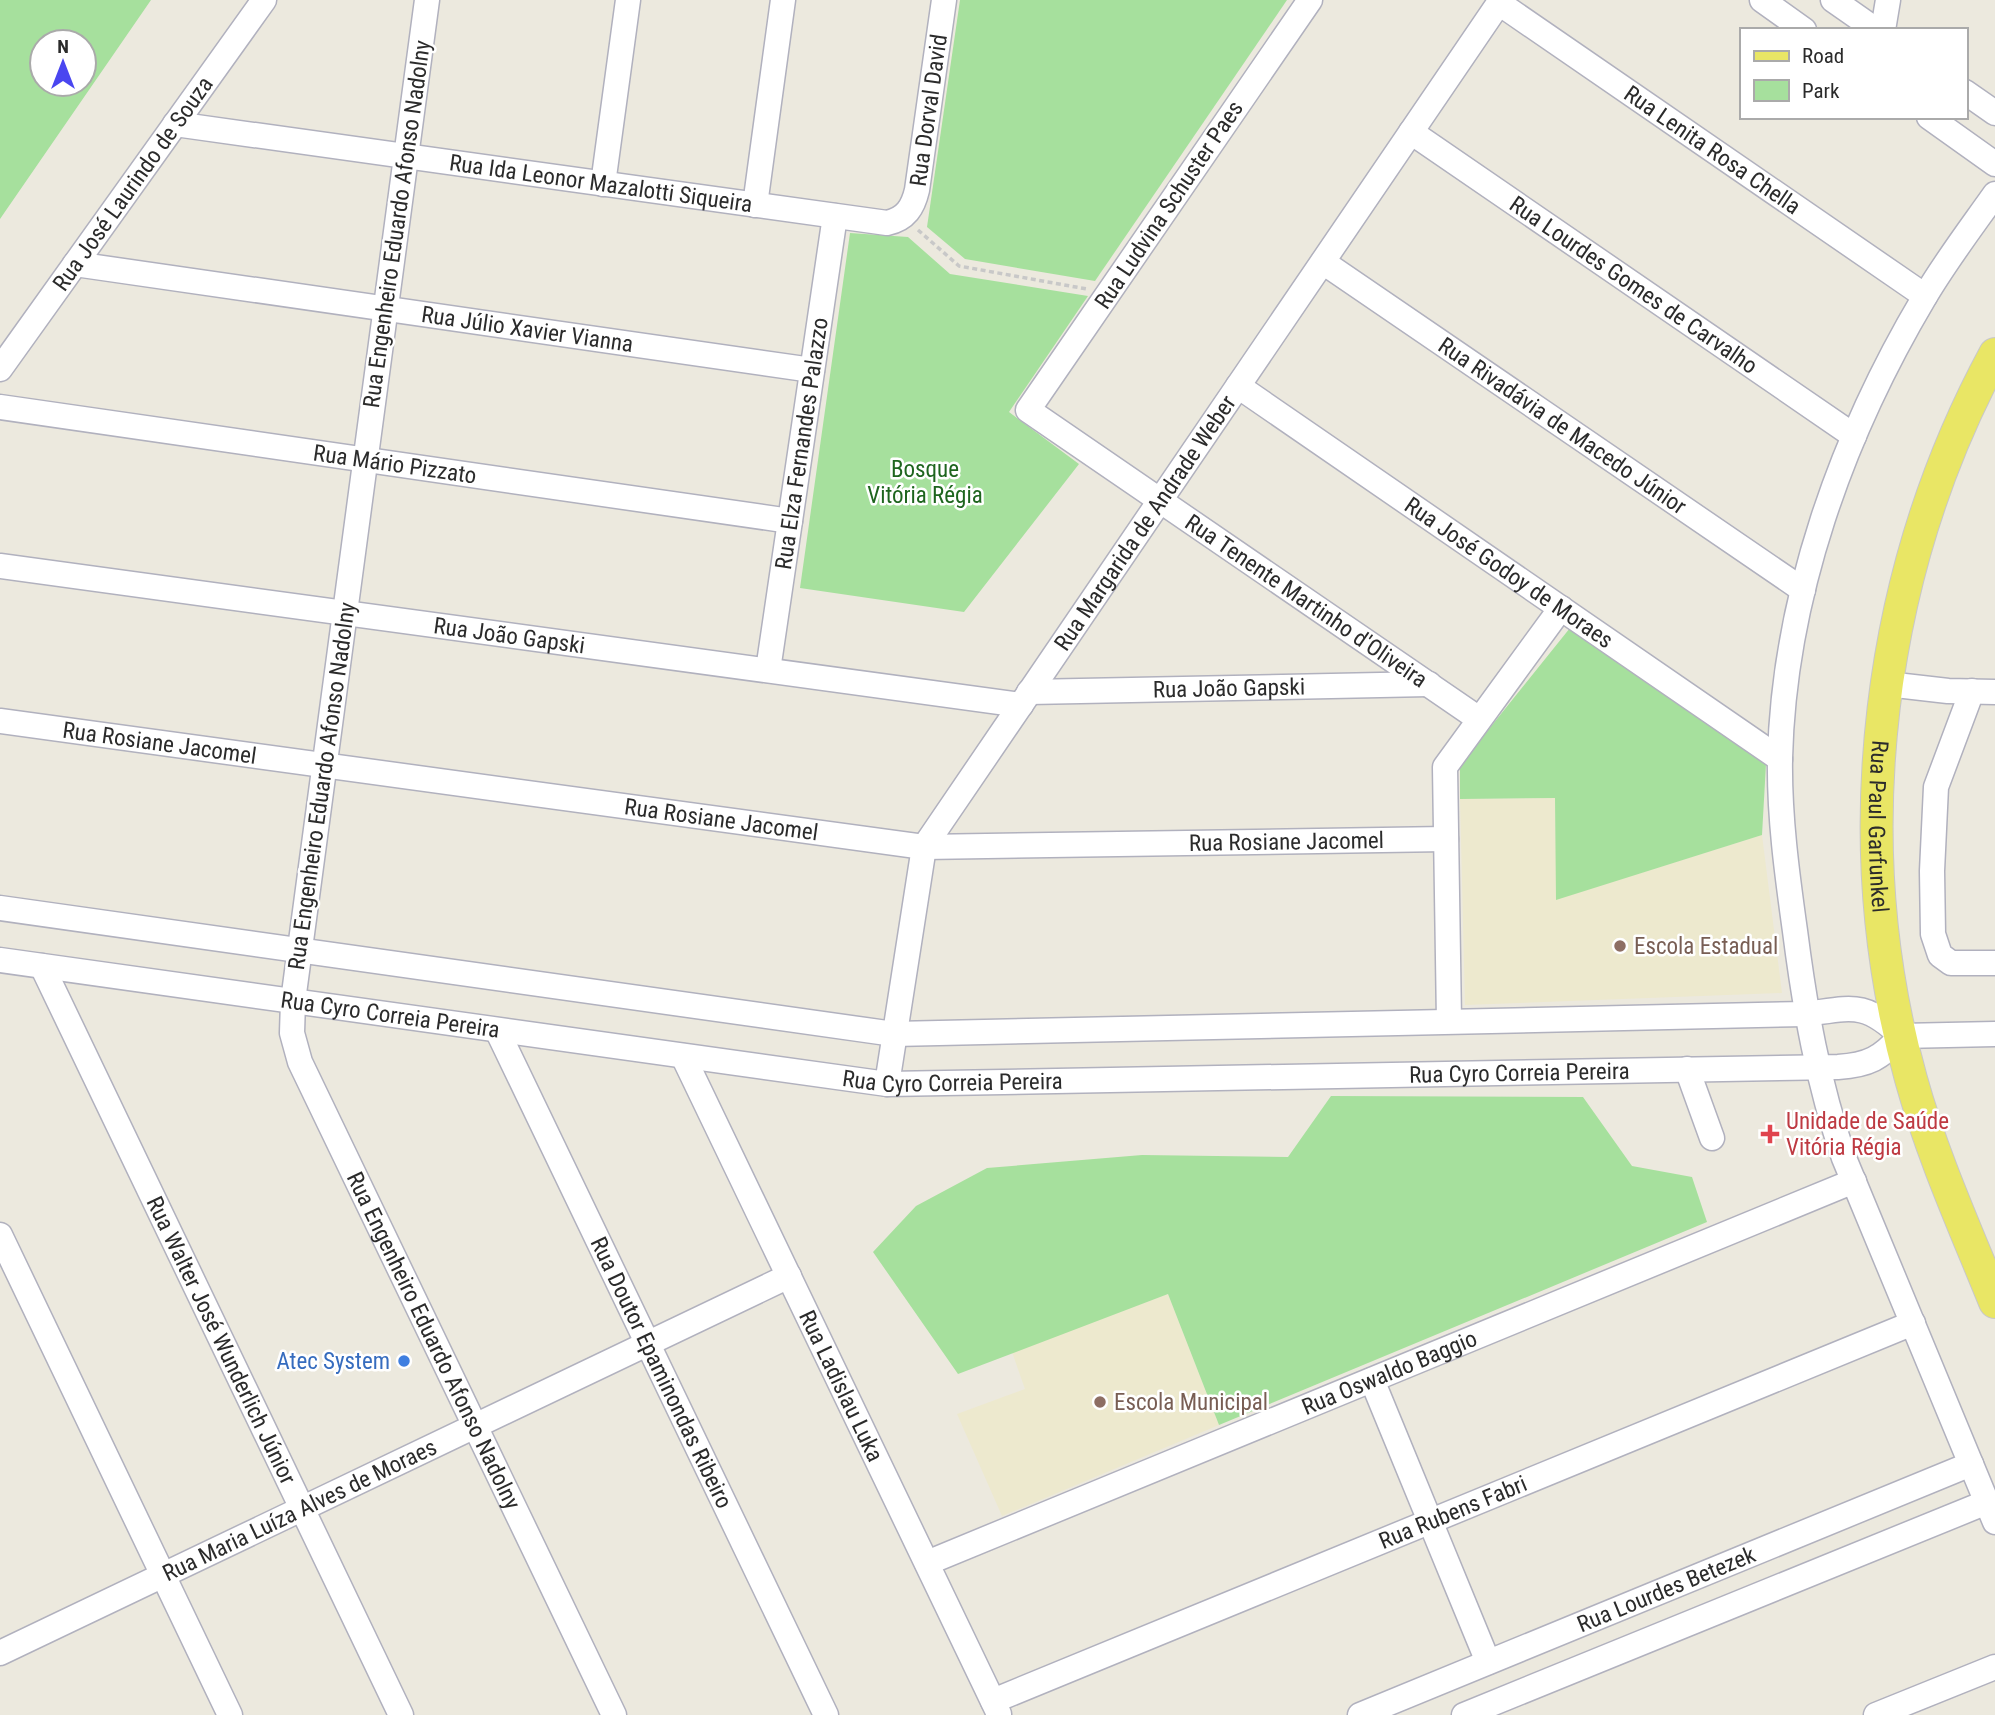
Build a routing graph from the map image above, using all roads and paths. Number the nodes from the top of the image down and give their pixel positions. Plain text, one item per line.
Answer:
1 (264, 0) edge
2 (427, 0) edge
3 (628, 0) edge
4 (783, 0) edge
5 (944, 0) edge
6 (1310, 0) edge
7 (1762, 0) edge
8 (1833, 0) edge
9 (1888, 0) edge
10 (1500, 1) edge
11 (1801, 28) edge
12 (1873, 28) edge
13 (1883, 28) edge
14 (1967, 93) edge
15 (1995, 113) edge
16 (1932, 119) edge
17 (175, 124) junction
18 (1411, 132) junction
19 (407, 156) junction
20 (1995, 164) edge
21 (603, 184) junction
22 (1995, 194) edge
23 (755, 205) junction
24 (835, 216) junction
25 (904, 217) junction
26 (1322, 262) junction
27 (75, 264) junction
28 (1109, 293) junction
29 (1925, 296) junction
30 (386, 309) junction
31 (1995, 354) edge
32 (0, 369) edge
33 (812, 370) junction
34 (1238, 386) junction
35 (0, 407) edge
36 (1028, 410) joint
37 (1854, 436) junction
38 (366, 460) junction
39 (1160, 500) junction
40 (790, 521) junction
41 (0, 566) edge
42 (1803, 590) junction
43 (1561, 608) junction
44 (345, 613) junction
45 (768, 670) junction
46 (1429, 684) junction
47 (1888, 684) junction
48 (1983, 692) edge
49 (1025, 698) junction
50 (1479, 719) junction
51 (0, 721) edge
52 (1780, 759) junction
53 (325, 765) junction
54 (1446, 839) junction
55 (924, 847) junction
56 (0, 908) edge
57 (300, 950) junction
58 (0, 960) edge
59 (1995, 963) edge
60 (42, 966) junction
61 (293, 1001) junction
62 (1806, 1014) junction
63 (1449, 1021) junction
64 (497, 1030) junction
65 (894, 1034) junction
66 (1995, 1034) edge
67 (1901, 1035) junction
68 (683, 1056) junction
69 (1817, 1067) junction
70 (1687, 1069) junction
71 (887, 1084) junction
72 (1712, 1138) dead end
73 (1854, 1181) junction
74 (0, 1235) edge
75 (789, 1276) junction
76 (1995, 1302) edge
77 (1913, 1323) junction
78 (648, 1344) junction
79 (1372, 1380) junction
80 (475, 1426) junction
81 (1971, 1464) junction
82 (302, 1509) junction
83 (1991, 1512) edge
84 (1430, 1522) junction
85 (927, 1563) junction
86 (163, 1575) junction
87 (0, 1653) edge
88 (1488, 1662) junction
89 (1995, 1667) edge
90 (1507, 1707) edge
91 (996, 1708) edge
92 (230, 1715) edge
93 (401, 1715) edge
94 (614, 1715) edge
95 (826, 1715) edge
96 (1360, 1715) edge
97 (1464, 1715) edge
98 (1876, 1715) edge

1 - 17 street, Rua José Laurindo de Souza
2 - 19 street, Rua Engenheiro Eduardo Afonso Nadolny
3 - 21 street
4 - 23 street
5 - 25 street, Rua Dorval David
6 - 28 street, Rua Ludvina Schuster Paes
7 - 11 street
8 - 12 street
9 - 13 street
10 - 18 street, Rua Margarida de Andrade Weber
10 - 29 street, Rua Lenita Rosa Chella
14 - 15 street
16 - 20 street
17 - 19 street, Rua Ida Leonor Mazalotti Siqueira
17 - 27 street, Rua José Laurindo de Souza
18 - 26 street, Rua Margarida de Andrade Weber
18 - 37 street, Rua Lourdes Gomes de Carvalho
19 - 21 street, Rua Ida Leonor Mazalotti Siqueira
19 - 30 street, Rua Engenheiro Eduardo Afonso Nadolny
21 - 23 street, Rua Ida Leonor Mazalotti Siqueira
22 - 29 street
23 - 24 street, Rua Ida Leonor Mazalotti Siqueira
24 - 25 street, Rua Ida Leonor Mazalotti Siqueira
24 - 33 street, Rua Elza Fernandes Palazzo
25 - 28 path
26 - 34 street, Rua Margarida de Andrade Weber
26 - 42 street, Rua Rivadávia de Macedo Júnior
27 - 30 street, Rua Júlio Xavier Vianna
27 - 32 street, Rua José Laurindo de Souza
28 - 36 street, Rua Ludvina Schuster Paes
29 - 37 street
30 - 33 street, Rua Júlio Xavier Vianna
30 - 38 street, Rua Engenheiro Eduardo Afonso Nadolny
31 - 47 main road, Rua Paul Garfunkel
33 - 40 street, Rua Elza Fernandes Palazzo
34 - 39 street, Rua Margarida de Andrade Weber
34 - 43 street, Rua José Godoy de Moraes
35 - 38 street, Rua Mário Pizzato
36 - 39 street, Rua Tenente Martinho d'Oliveira
37 - 42 street
38 - 40 street, Rua Mário Pizzato
38 - 44 street, Rua Engenheiro Eduardo Afonso Nadolny
39 - 46 street, Rua Tenente Martinho d'Oliveira
39 - 49 street, Rua Margarida de Andrade Weber
40 - 45 street, Rua Elza Fernandes Palazzo
41 - 44 street, Rua João Gapski
42 - 52 street
43 - 50 street
43 - 52 street, Rua José Godoy de Moraes
44 - 45 street, Rua João Gapski
44 - 53 street, Rua Engenheiro Eduardo Afonso Nadolny
45 - 49 street, Rua João Gapski
46 - 49 street, Rua João Gapski
46 - 50 street, Rua Tenente Martinho d'Oliveira
47 - 48 street
47 - 67 main road, Rua Paul Garfunkel
48 - 59 street
49 - 55 street, Rua Margarida de Andrade Weber
50 - 54 street
51 - 53 street, Rua Rosiane Jacomel
52 - 62 street
53 - 55 street, Rua Rosiane Jacomel
53 - 57 street, Rua Engenheiro Eduardo Afonso Nadolny
54 - 55 street, Rua Rosiane Jacomel
54 - 63 street
55 - 65 street, Rua Margarida de Andrade Weber
56 - 57 street, Rua Cyro Correia Pereira
57 - 61 street, Rua Engenheiro Eduardo Afonso Nadolny
57 - 65 street, Rua Cyro Correia Pereira
58 - 60 street, Rua Cyro Correia Pereira
60 - 61 street, Rua Cyro Correia Pereira
60 - 82 street, Rua Walter José Wunderlich Júnior
61 - 64 street, Rua Cyro Correia Pereira
61 - 80 street, Rua Engenheiro Eduardo Afonso Nadolny
62 - 63 street, Rua Cyro Correia Pereira
62 - 67 street, Rua Cyro Correia Pereira
62 - 69 street
63 - 65 street, Rua Cyro Correia Pereira
64 - 68 street, Rua Cyro Correia Pereira
64 - 78 street, Rua Doutor Epaminondas Ribeiro
65 - 71 street, Rua Margarida de Andrade Weber
66 - 67 street
67 - 69 street, Rua Cyro Correia Pereira
67 - 76 main road, Rua Paul Garfunkel
68 - 71 street, Rua Cyro Correia Pereira
68 - 75 street, Rua Ladislau Luka
69 - 70 street, Rua Cyro Correia Pereira
69 - 73 street
70 - 71 street, Rua Cyro Correia Pereira
70 - 72 street
73 - 77 street
73 - 79 street, Rua Oswaldo Baggio
74 - 86 street
75 - 78 street, Rua Maria Luíza Alves de Moraes
75 - 85 street, Rua Ladislau Luka
77 - 81 street
77 - 84 street, Rua Rubens Fabri
78 - 80 street, Rua Maria Luíza Alves de Moraes
78 - 95 street, Rua Doutor Epaminondas Ribeiro
79 - 84 street
79 - 85 street, Rua Oswaldo Baggio
80 - 82 street, Rua Maria Luíza Alves de Moraes
80 - 94 street, Rua Engenheiro Eduardo Afonso Nadolny
81 - 83 street
81 - 88 street, Rua Lourdes Betezek
82 - 86 street, Rua Maria Luíza Alves de Moraes
82 - 93 street, Rua Walter José Wunderlich Júnior
83 - 90 street, Rua Lourdes Betezek
84 - 88 street
84 - 91 street, Rua Rubens Fabri
85 - 91 street, Rua Ladislau Luka
86 - 87 street, Rua Maria Luíza Alves de Moraes
86 - 92 street
88 - 96 street, Rua Lourdes Betezek
89 - 98 street
90 - 97 street, Rua Lourdes Betezek

